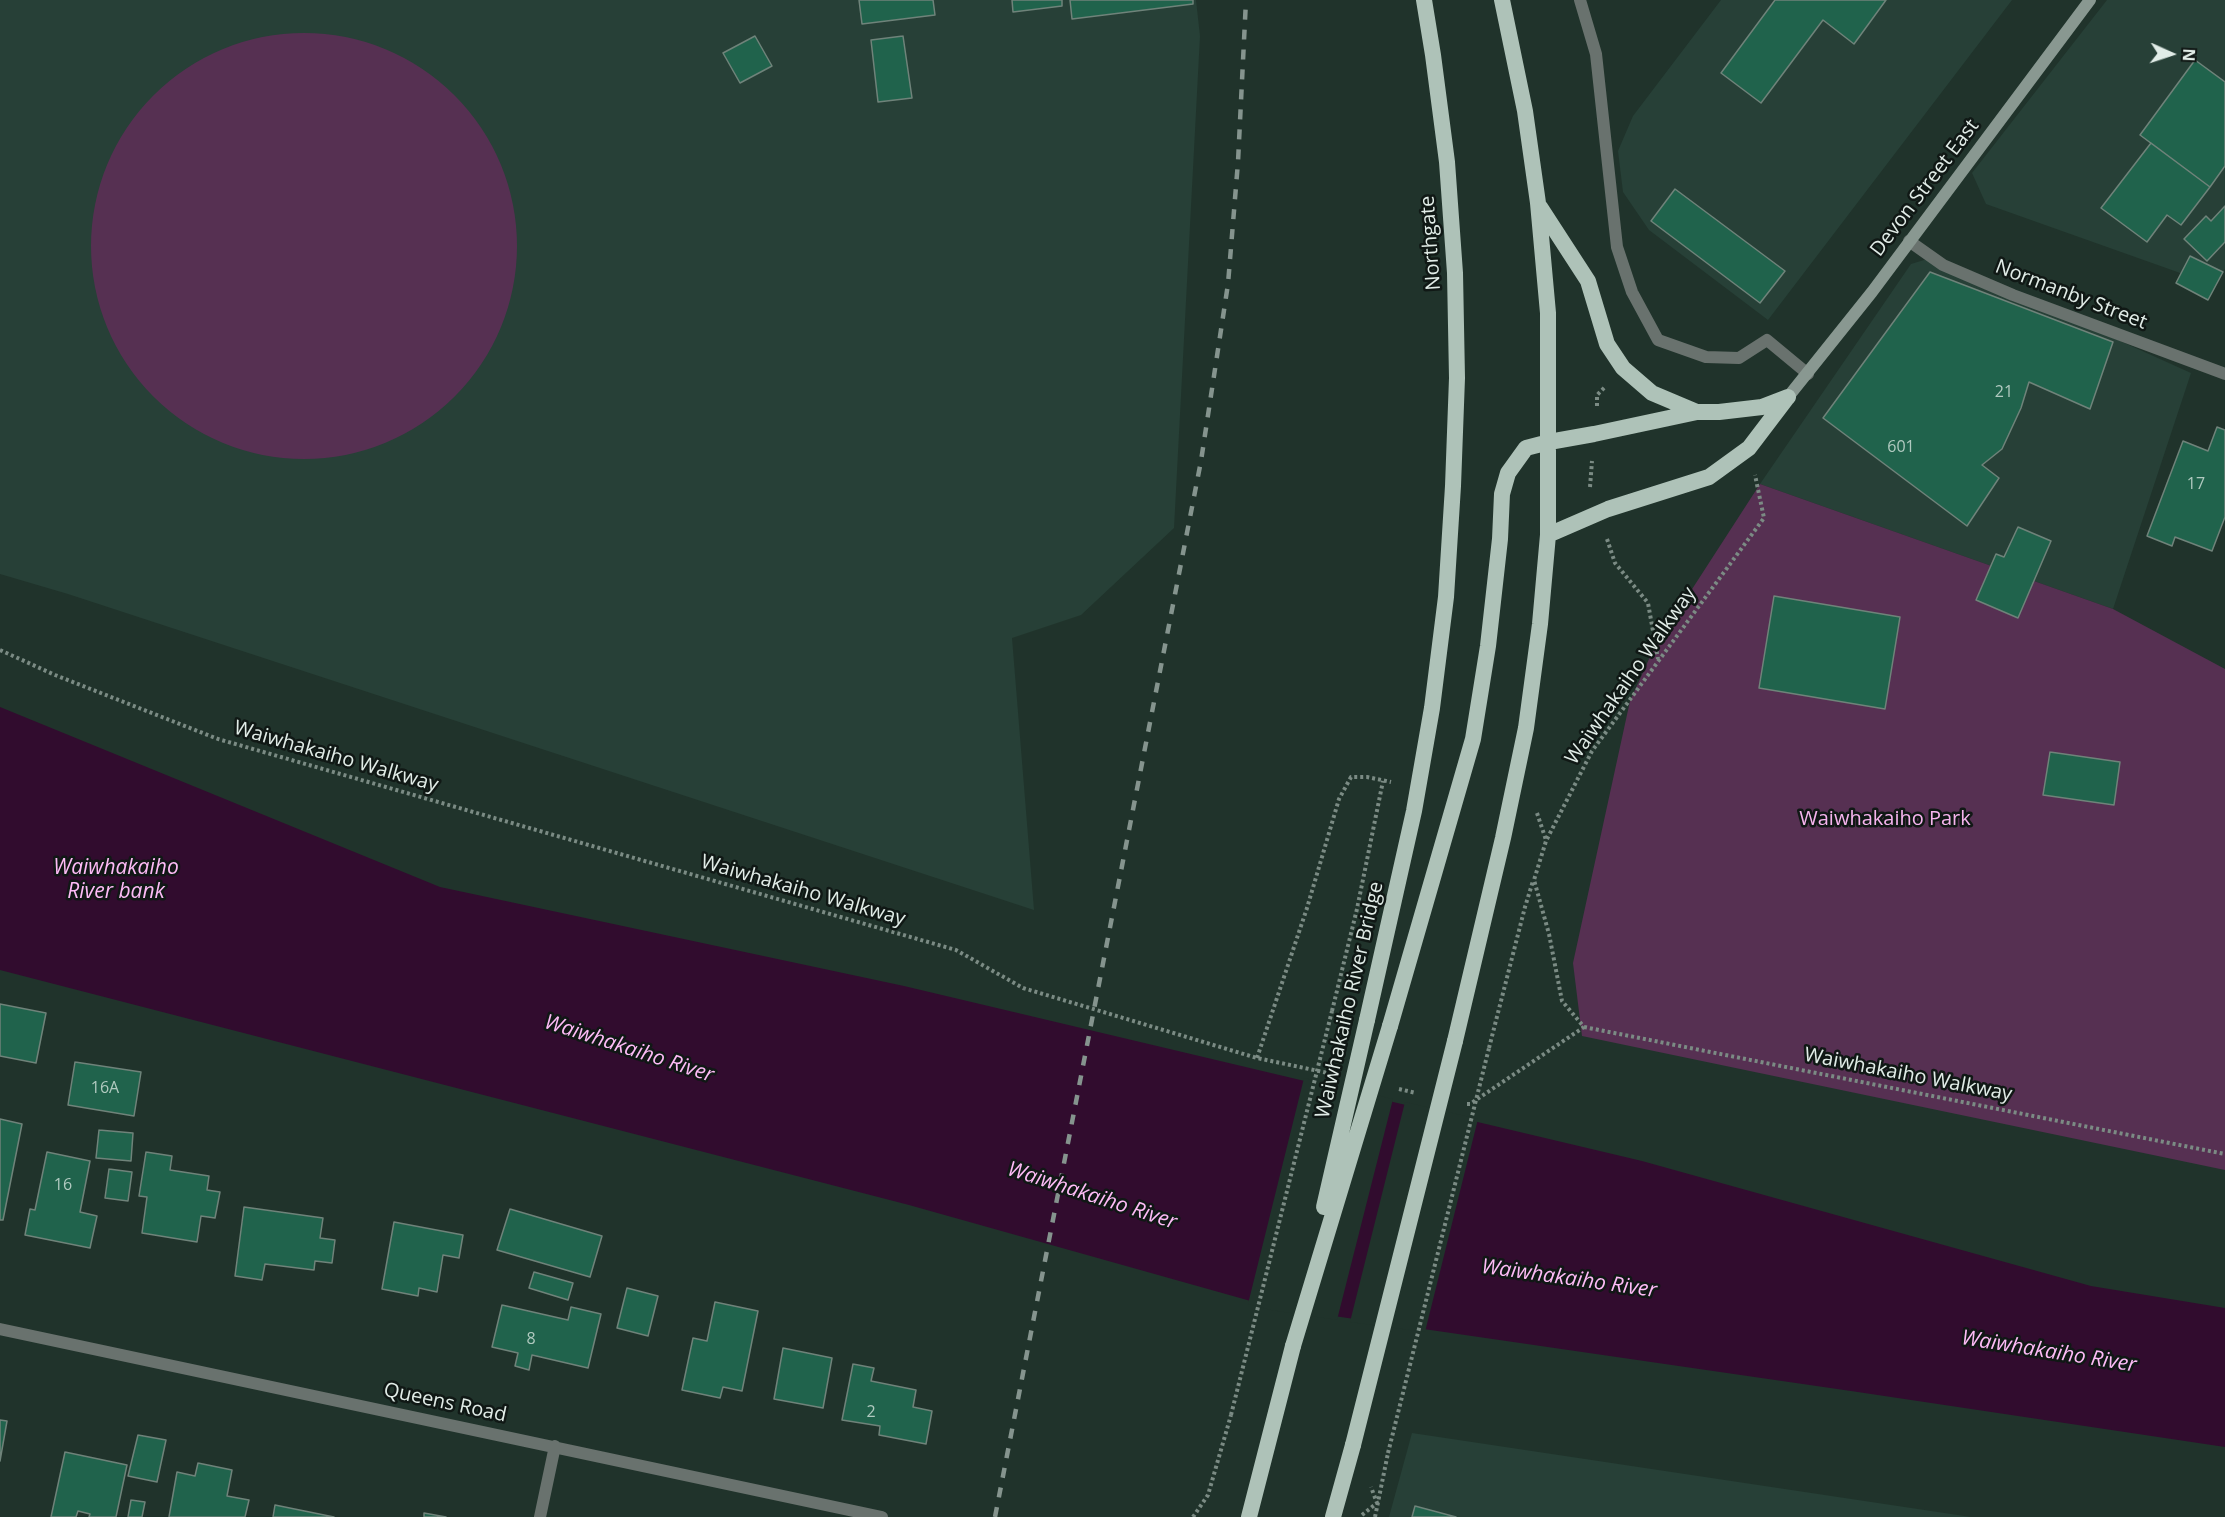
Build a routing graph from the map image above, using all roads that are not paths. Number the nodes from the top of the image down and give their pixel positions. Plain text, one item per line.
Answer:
1 (1424, 0) edge
2 (1502, 0) edge
3 (1580, 0) edge
4 (2090, 0) edge
5 (1538, 203) junction
6 (1909, 241) junction
7 (1808, 374) junction
8 (2225, 374) edge
9 (1788, 397) junction
10 (1697, 412) junction
11 (1549, 442) junction
12 (1453, 486) joint
13 (1548, 535) junction
14 (0, 1329) edge
15 (1293, 1346) junction
16 (555, 1446) junction
17 (540, 1517) edge
18 (882, 1517) edge
19 (1249, 1517) edge
20 (1334, 1517) edge

1 - 12 highway, Northgate
2 - 5 highway
3 - 7 street
4 - 6 main road, Devon Street East
5 - 10 highway
5 - 11 highway
6 - 7 main road, Devon Street East
6 - 8 street, Normanby Street
7 - 9 main road, Devon Street East
9 - 10 highway
9 - 13 highway
10 - 11 highway
11 - 13 highway
11 - 15 highway, bridge
12 - 15 highway, Waiwhakaiho River Bridge, bridge
13 - 20 highway, bridge
14 - 16 street, Queens Road
15 - 19 highway, Waiwhakaiho River Bridge
16 - 17 street
16 - 18 street, Queens Road

